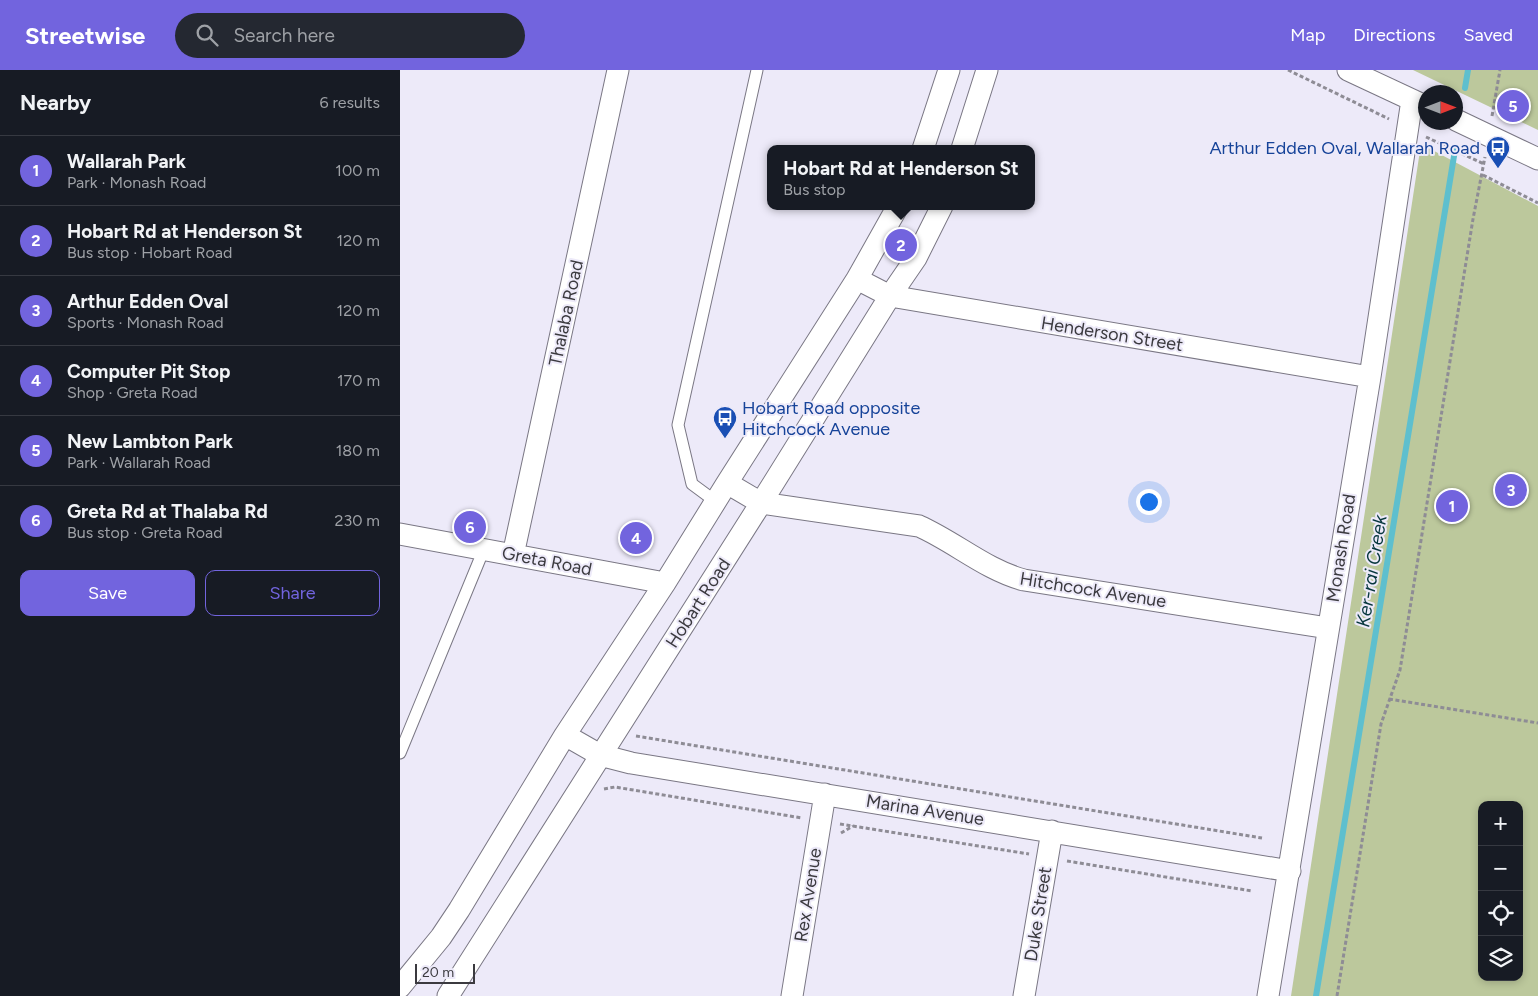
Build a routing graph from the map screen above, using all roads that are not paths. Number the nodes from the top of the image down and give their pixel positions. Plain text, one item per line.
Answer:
1 (618, 70) edge
2 (757, 70) edge
3 (949, 70) edge
4 (987, 70) edge
5 (1348, 70) edge
6 (1418, 103) edge
7 (1418, 109) edge
8 (1463, 123) edge
9 (924, 145) edge
10 (963, 145) edge
11 (1538, 159) edge
12 (896, 210) edge
13 (940, 210) edge
14 (857, 280) junction
15 (890, 296) junction
16 (1370, 377) junction
17 (726, 482) junction
18 (715, 501) junction
19 (761, 503) junction
20 (400, 534) edge
21 (484, 549) junction
22 (513, 555) junction
23 (665, 583) junction
24 (1328, 628) junction
25 (565, 735) junction
26 (400, 753) edge
27 (600, 755) junction
28 (825, 794) junction
29 (1052, 831) junction
30 (1290, 871) junction
31 (400, 987) edge
32 (448, 996) edge
33 (792, 996) edge
34 (1024, 996) edge
35 (1268, 996) edge

1 - 22 street, Thalaba Road
2 - 18 lane
3 - 9 street
4 - 10 street
5 - 6 street
7 - 16 street, Monash Road
8 - 11 street
12 - 14 street
13 - 15 street, Hobart Road
14 - 15 street, Henderson Street
14 - 17 street
15 - 16 street, Henderson Street
15 - 19 street, Hobart Road
16 - 24 street, Monash Road
17 - 18 street
17 - 19 street, Hitchcock Avenue
18 - 23 street
19 - 24 street, Hitchcock Avenue
19 - 27 street, Hobart Road
20 - 21 street, Greta Road
21 - 22 street, Greta Road
21 - 26 lane
22 - 23 street, Greta Road
23 - 25 street
24 - 30 street, Monash Road
25 - 27 street, Marina Avenue
25 - 31 street
27 - 28 street, Marina Avenue
27 - 32 street, Hobart Road
28 - 29 street, Marina Avenue
28 - 33 street, Rex Avenue
29 - 30 street, Marina Avenue
29 - 34 street, Duke Street
30 - 35 street, Monash Road

